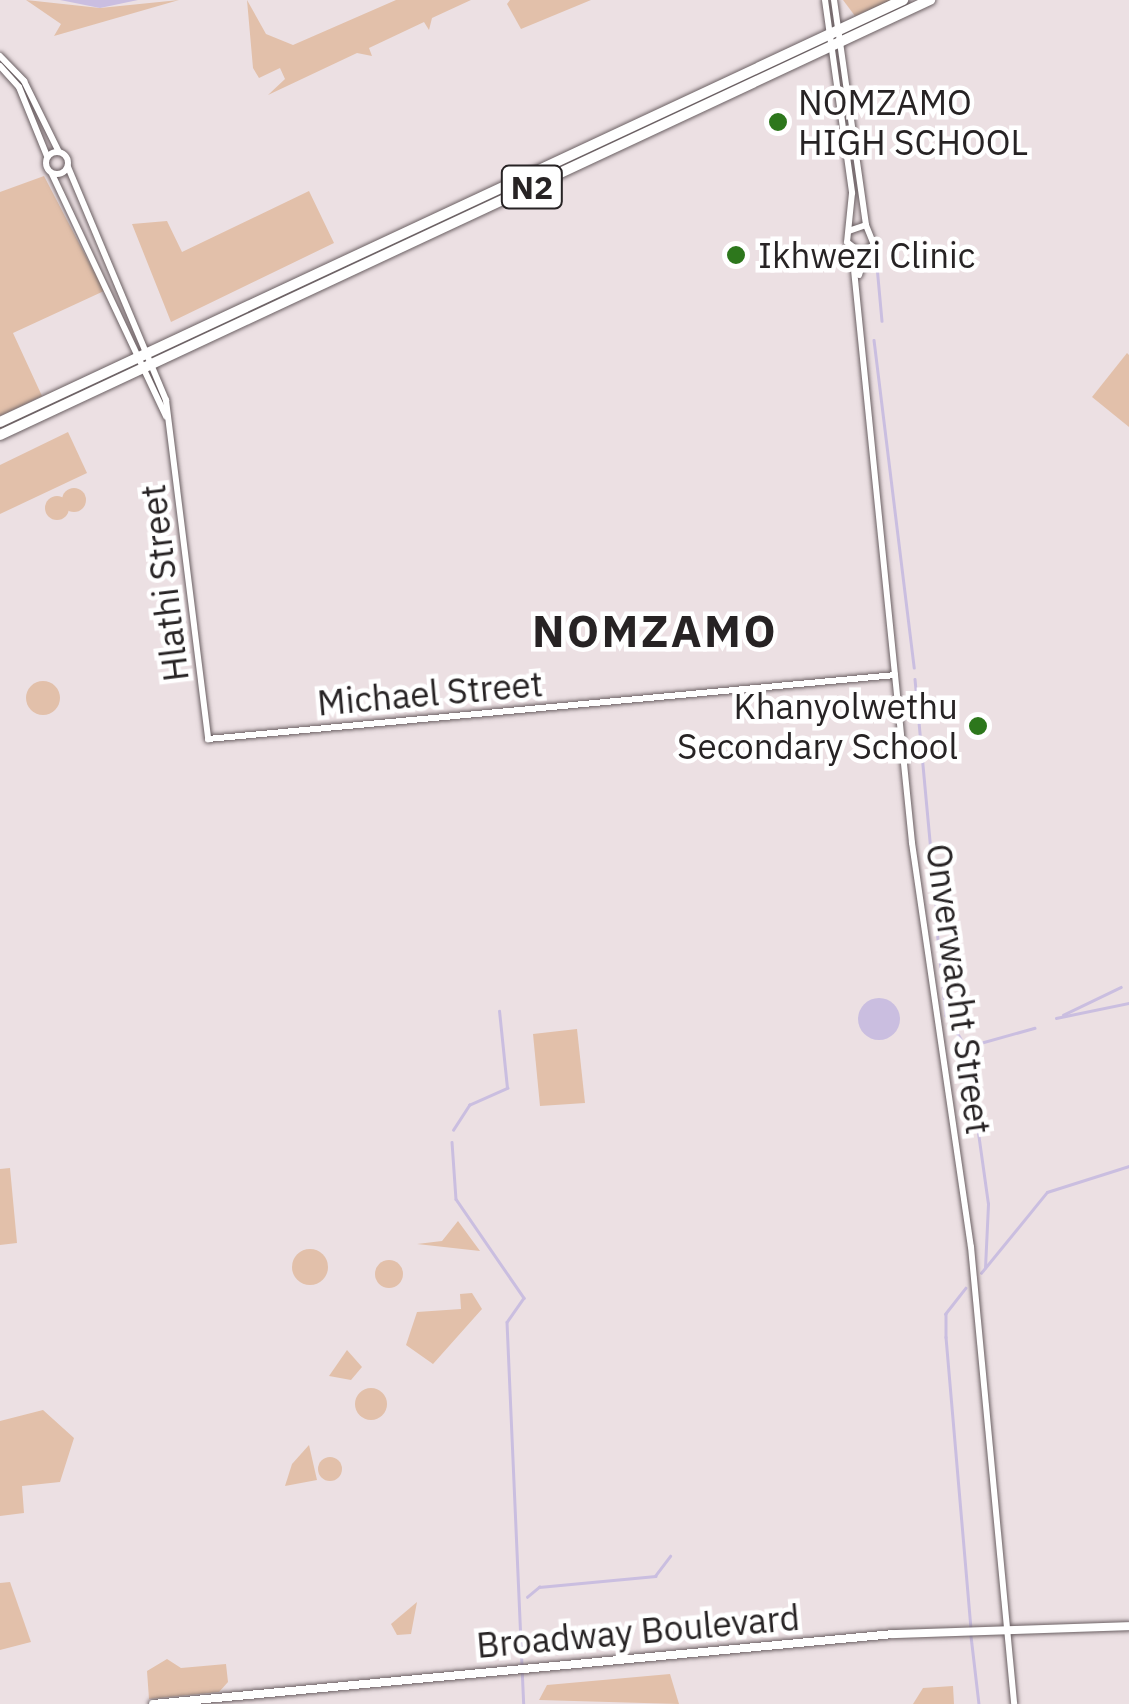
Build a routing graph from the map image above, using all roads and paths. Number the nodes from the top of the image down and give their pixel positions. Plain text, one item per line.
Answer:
1 (824, 0) edge
2 (834, 0) edge
3 (903, 0) edge
4 (930, 0) edge
5 (838, 38) junction
6 (0, 56) edge
7 (0, 66) edge
8 (59, 152) junction
9 (48, 156) junction
10 (68, 167) junction
11 (52, 174) junction
12 (866, 225) junction
13 (849, 231) junction
14 (852, 250) junction
15 (866, 252) junction
16 (859, 282) junction
17 (148, 359) junction
18 (0, 422) edge
19 (0, 435) edge
20 (896, 675) junction
21 (208, 739) joint
22 (1129, 1626) edge
23 (1007, 1633) junction
24 (233, 1700) edge
25 (153, 1704) edge
26 (1014, 1704) edge

1 - 5 street
2 - 5 street
3 - 5 highway, N2
4 - 5 highway, N2
5 - 12 street
5 - 13 street
5 - 17 highway, N2
6 - 8 street
7 - 9 street
8 - 9 street
8 - 10 street
9 - 11 street
10 - 11 street
10 - 17 street
11 - 17 street
12 - 13 street
12 - 15 street, Onverwacht Street
13 - 14 street, Onverwacht Street
14 - 15 street
14 - 16 street, Onverwacht Street
15 - 16 street, Onverwacht Street
16 - 20 street, Onverwacht Street
17 - 18 highway, N2
17 - 19 highway, N2
17 - 21 street, Hlathi Street
20 - 21 street, Michael Street
20 - 23 street, Onverwacht Street
22 - 23 main road, Broadway Boulevard
23 - 24 main road, Broadway Boulevard
23 - 26 street, Onverwacht Street
24 - 25 main road, Broadway Boulevard

